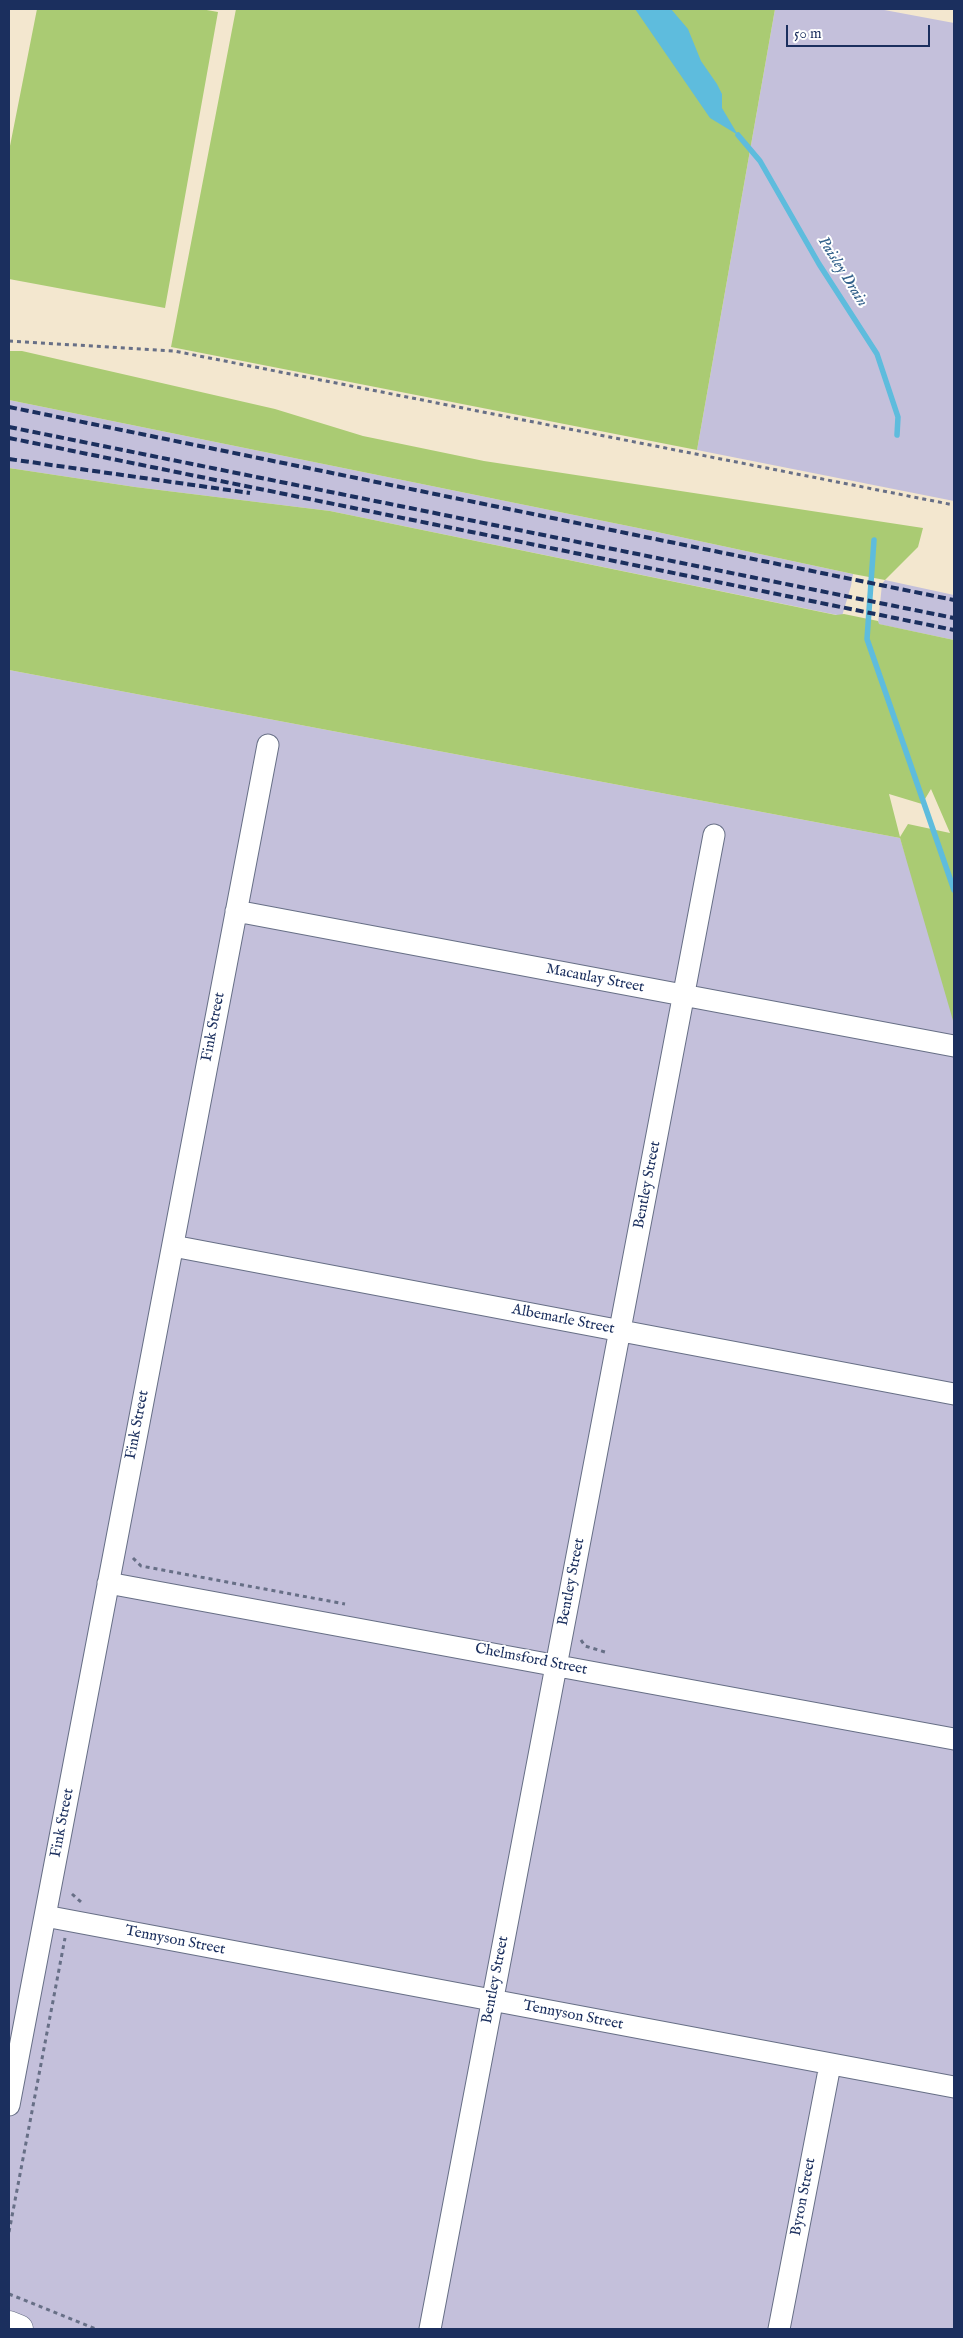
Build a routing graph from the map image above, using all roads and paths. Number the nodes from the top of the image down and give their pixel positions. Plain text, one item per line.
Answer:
1 (9, 341) edge
2 (954, 505) edge
3 (268, 745) dead end
4 (714, 835) dead end
5 (236, 911) junction
6 (684, 996) junction
7 (954, 1046) edge
8 (173, 1246) junction
9 (621, 1331) junction
10 (954, 1394) edge
11 (116, 1584) junction
12 (354, 1606) dead end
13 (580, 1633) dead end
14 (611, 1654) dead end
15 (556, 1665) junction
16 (954, 1739) edge
17 (68, 1886) dead end
18 (72, 1894) junction
19 (82, 1903) dead end
20 (45, 1916) junction
21 (68, 1921) junction
22 (492, 2001) junction
23 (830, 2065) junction
24 (954, 2087) edge
25 (9, 2105) edge
26 (9, 2232) edge
27 (9, 2294) edge
28 (9, 2325) edge
29 (19, 2329) edge
30 (96, 2329) edge
31 (430, 2329) edge
32 (779, 2329) edge

1 - 2 path
3 - 5 street, Fink Street
4 - 6 street, Bentley Street
5 - 6 street, Macaulay Street
5 - 8 street, Fink Street
6 - 7 street, Macaulay Street
6 - 9 street, Bentley Street
8 - 9 street, Albemarle Street
8 - 11 street, Fink Street
9 - 10 street, Albemarle Street
9 - 15 street, Bentley Street
11 - 12 path
11 - 15 street, Chelmsford Street
11 - 20 street, Fink Street
13 - 14 path
15 - 16 street, Chelmsford Street
15 - 22 street, Bentley Street
17 - 18 path
18 - 19 path
18 - 21 path
20 - 21 street, Tennyson Street
20 - 25 street, Fink Street
21 - 22 street, Tennyson Street
21 - 26 path
22 - 23 street, Tennyson Street
22 - 31 street, Bentley Street
23 - 24 street, Tennyson Street
23 - 32 street, Byron Street
27 - 30 path
28 - 29 main road

